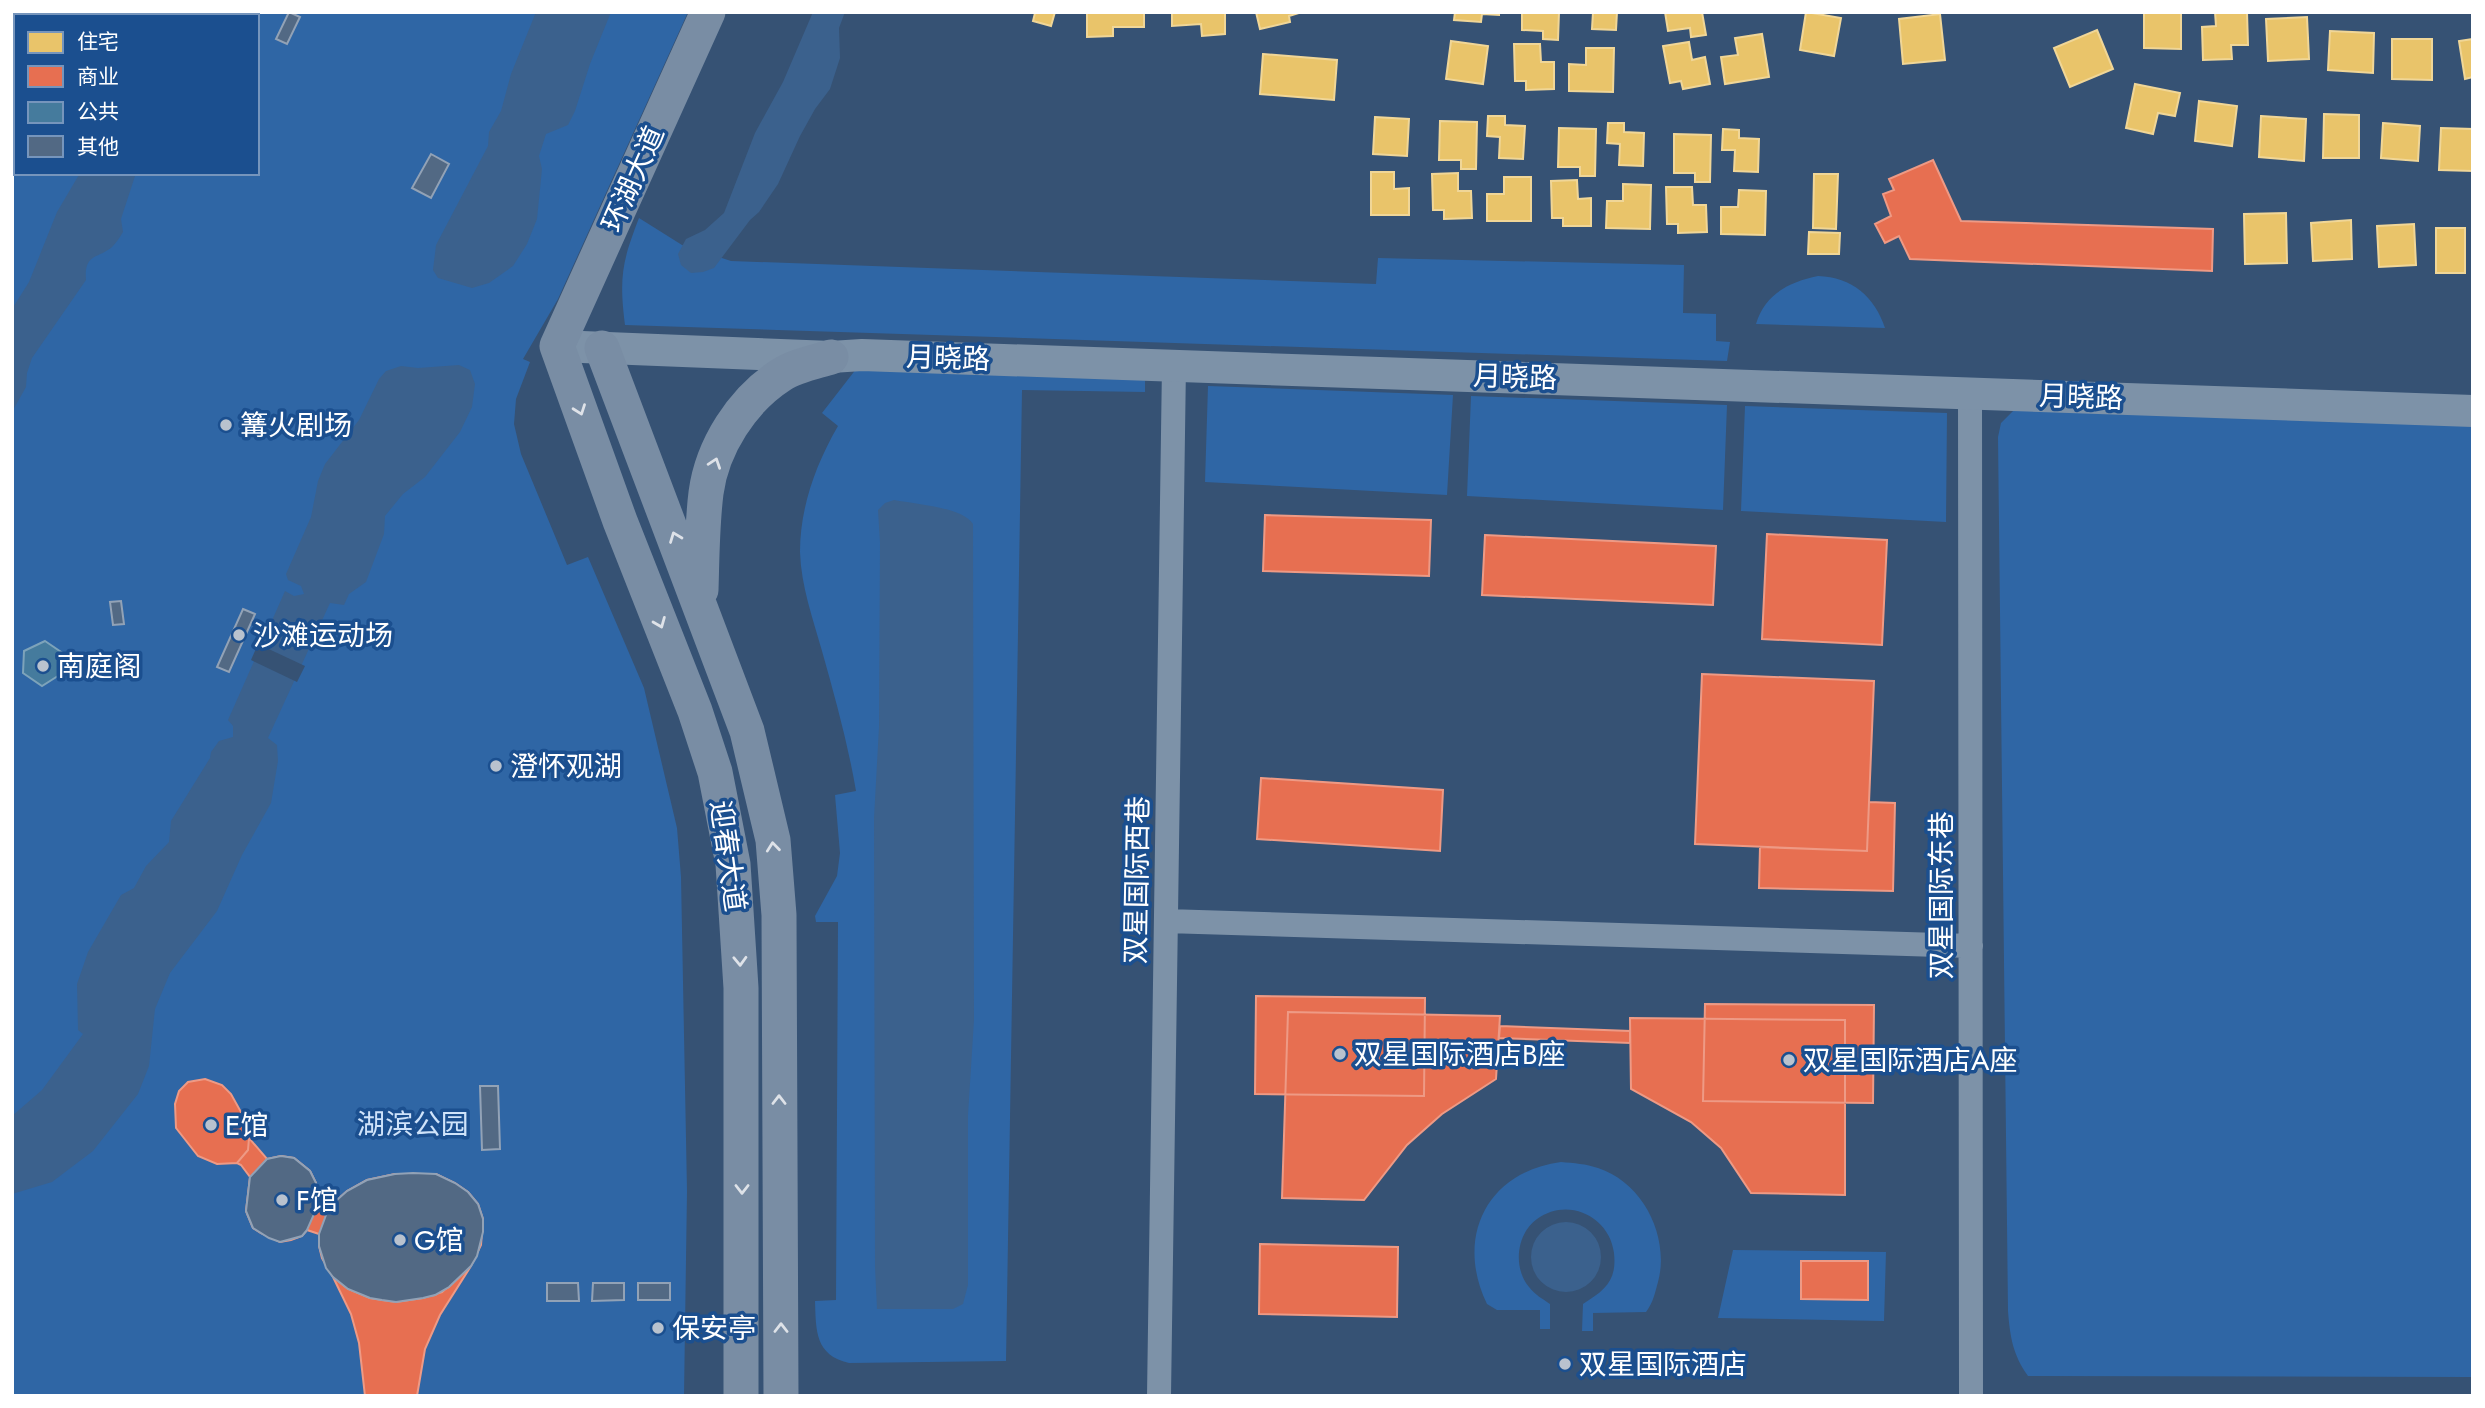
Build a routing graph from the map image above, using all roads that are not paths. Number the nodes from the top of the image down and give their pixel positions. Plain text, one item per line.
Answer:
1 (708, 12) edge
2 (557, 346) junction
3 (602, 348) junction
4 (831, 357) junction
5 (1174, 365) junction
6 (1970, 393) junction
7 (2473, 411) edge
8 (701, 604) junction
9 (1166, 921) junction
10 (1971, 946) junction
11 (741, 1396) edge
12 (780, 1396) edge
13 (1159, 1396) edge
14 (1971, 1396) edge

1 - 2 main road, 环湖大道
2 - 3 street, 月晓路
2 -> 11 main road, 迎春大道
3 - 4 street, 月晓路
8 -> 3 main road, 迎春大道
4 - 5 street, 月晓路
8 -> 4 main road
5 - 6 street, 月晓路
5 - 9 street, 双星国际西巷
6 - 7 street, 月晓路
6 - 10 street, 双星国际东巷
12 -> 8 main road, 迎春大道
9 - 10 street
9 - 13 street, 双星国际西巷
10 - 14 street, 双星国际东巷

